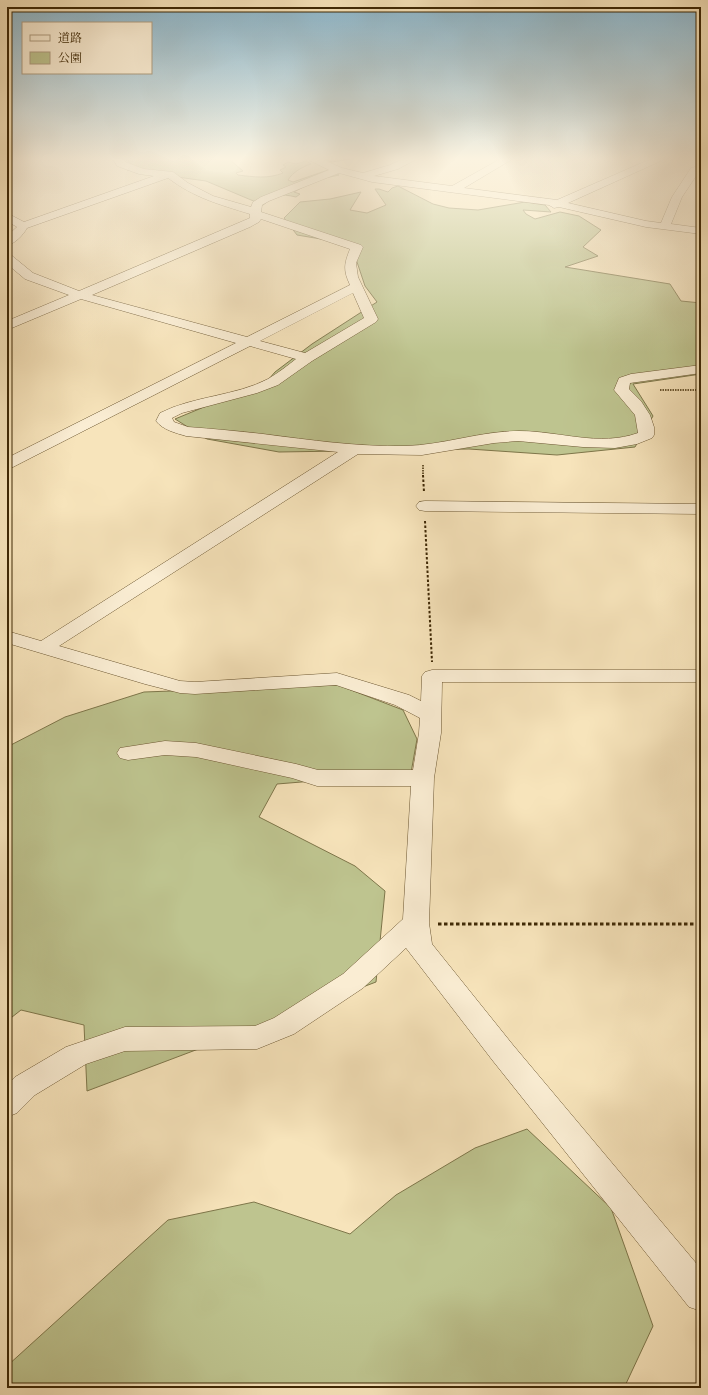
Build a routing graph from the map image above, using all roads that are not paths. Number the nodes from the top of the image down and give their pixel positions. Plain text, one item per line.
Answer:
1 (18, 223) edge
2 (31, 223) edge
3 (249, 223) edge
4 (286, 223) edge
5 (633, 223) edge
6 (668, 223) edge
7 (23, 226) junction
8 (695, 230) edge
9 (667, 233) junction
10 (7, 242) edge
11 (7, 258) edge
12 (20, 269) junction
13 (7, 270) edge
14 (356, 287) junction
15 (79, 295) junction
16 (7, 326) edge
17 (248, 342) junction
18 (307, 358) junction
19 (701, 369) edge
20 (354, 450) junction
21 (7, 464) edge
22 (425, 506) road end
23 (701, 509) edge
24 (7, 637) edge
25 (43, 648) junction
26 (701, 676) edge
27 (430, 714) junction
28 (128, 753) dead end
29 (422, 778) junction
30 (416, 924) junction
31 (7, 1104) edge
32 (701, 1294) edge

1 - 7 street
2 - 7 street
3 - 15 street
4 - 14 street
5 - 9 street
6 - 9 street
7 - 10 street
8 - 9 street
11 - 12 street
12 - 13 street
12 - 15 street
14 - 17 street
14 - 18 street
15 - 16 street
15 - 17 street
17 - 18 street
17 - 21 street
18 - 20 street
19 - 20 street
20 - 25 street
22 - 23 street
24 - 25 street
25 - 27 street
26 - 27 street
27 - 29 street
28 - 29 street
29 - 30 street
30 - 31 street
30 - 32 street

